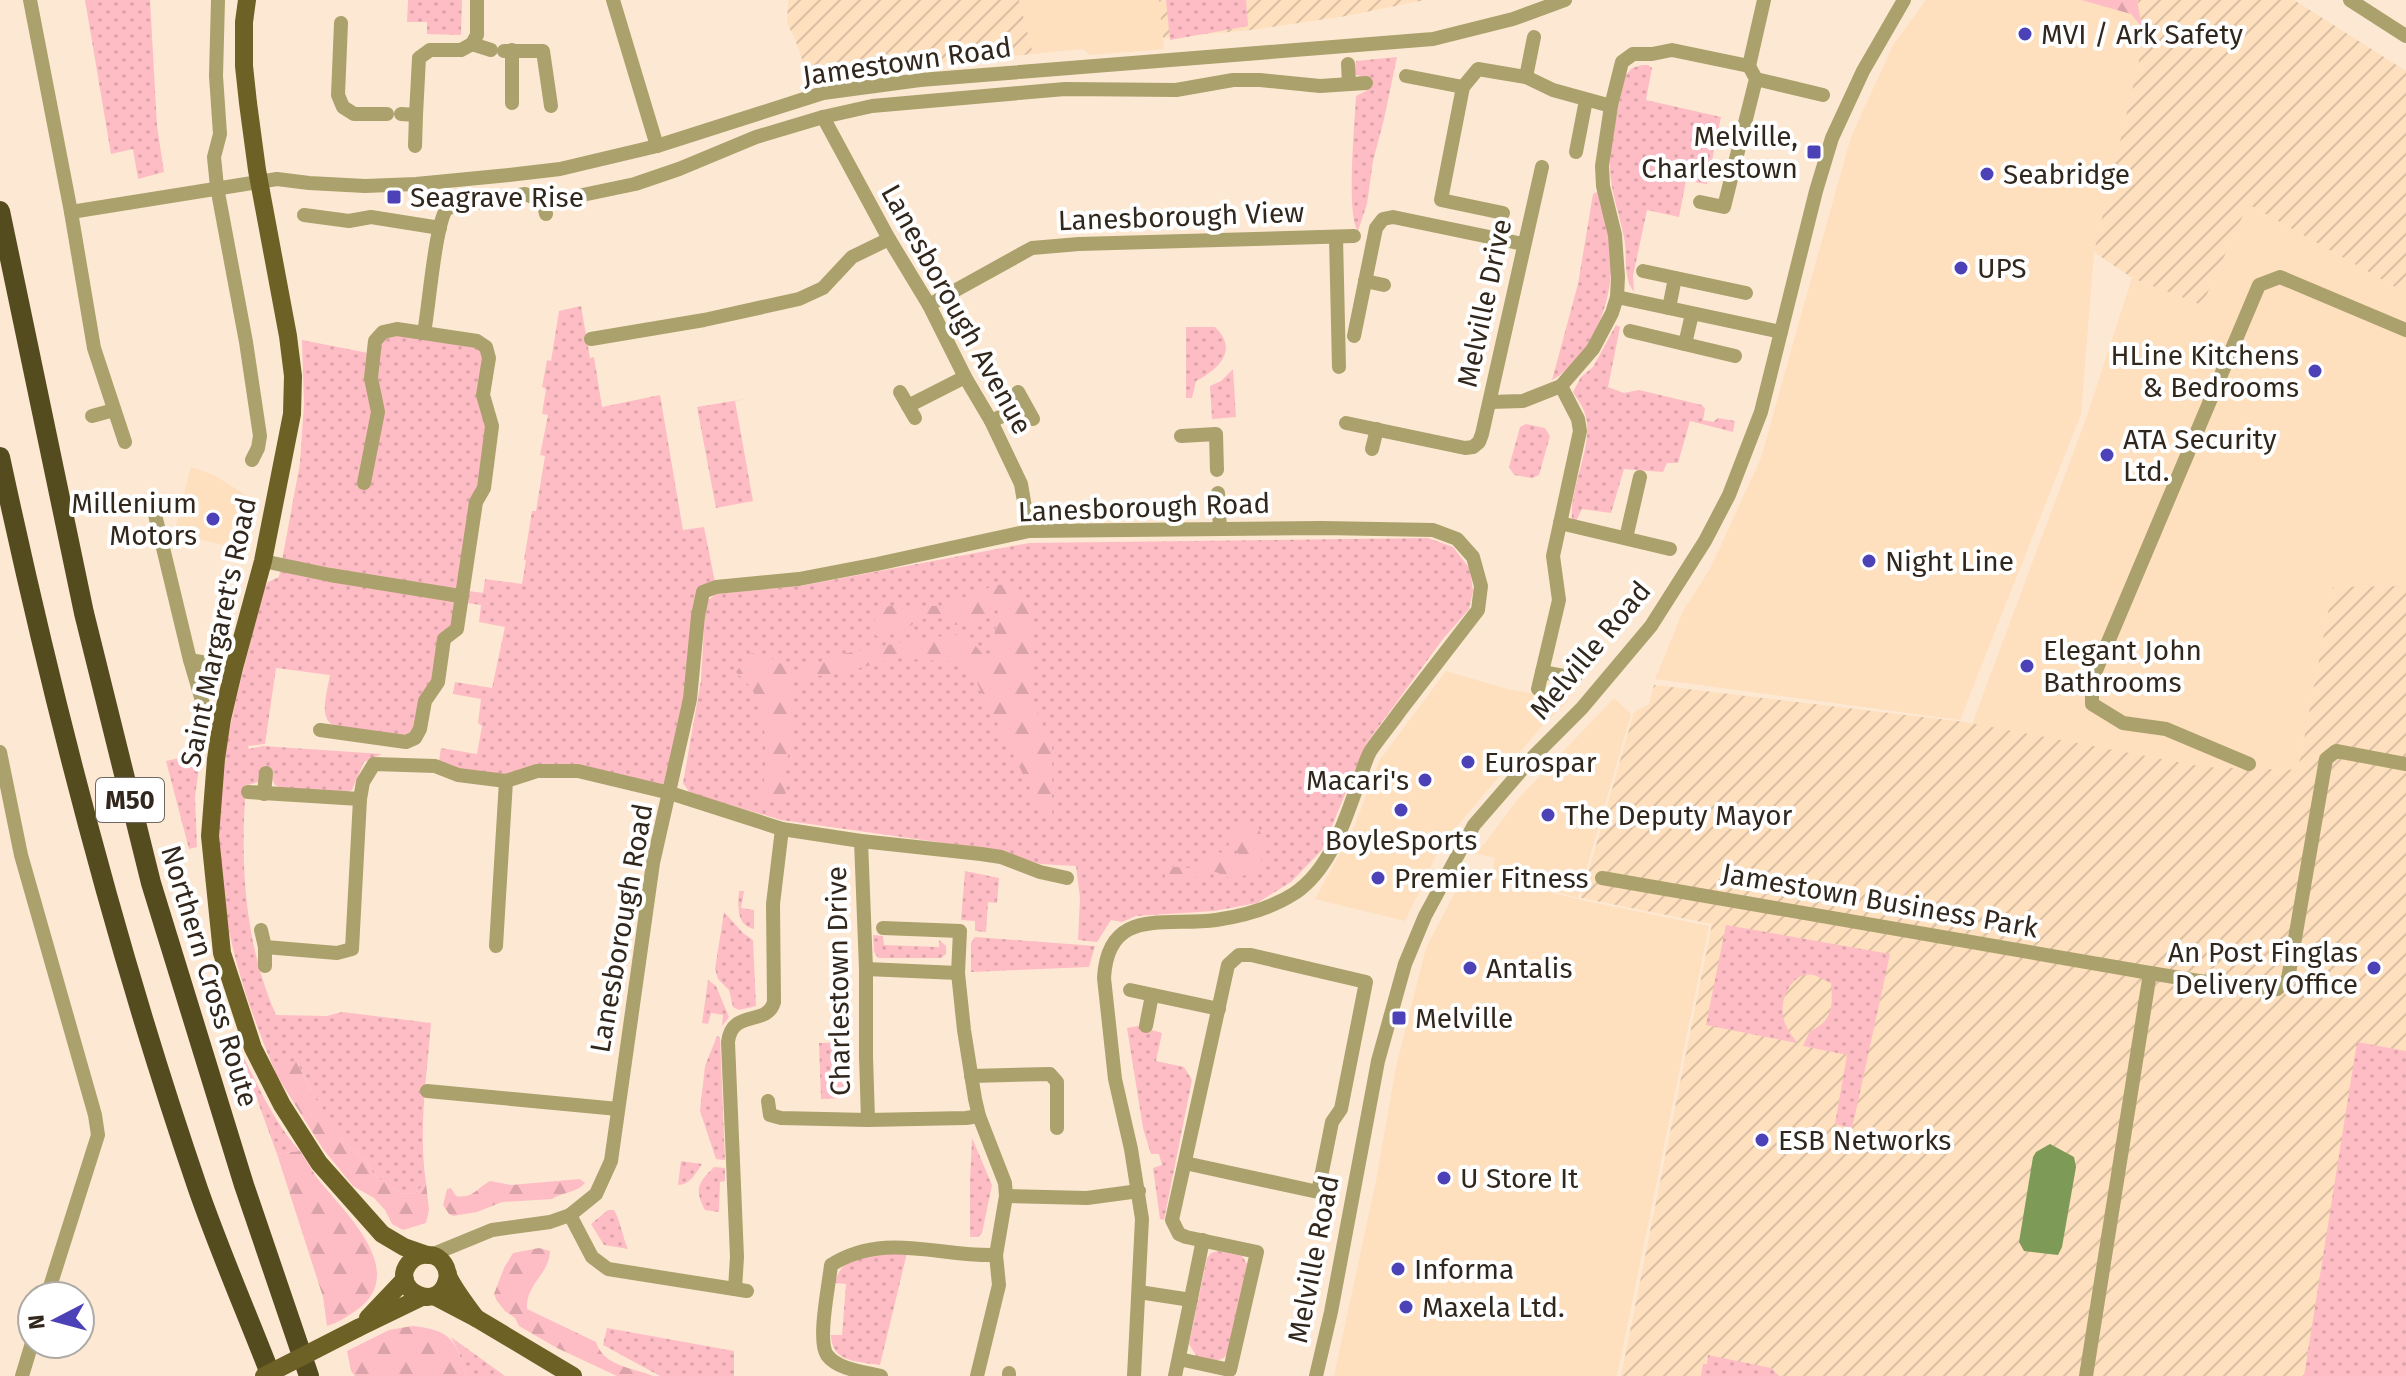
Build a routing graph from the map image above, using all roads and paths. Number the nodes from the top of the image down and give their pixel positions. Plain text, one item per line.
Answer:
1 (30, 0) edge
2 (218, 0) edge
3 (247, 0) edge
4 (477, 0) edge
5 (613, 0) edge
6 (1565, 0) edge
7 (1764, 0) edge
8 (1904, 0) edge
9 (2350, 0) edge
10 (341, 23) dead end
11 (2406, 36) edge
12 (1534, 37) dead end
13 (472, 44) junction
14 (502, 50) junction
15 (1348, 64) dead end
16 (1753, 73) junction
17 (1406, 76) dead end
18 (1526, 77) junction
19 (1366, 83) dead end
20 (1349, 84) junction
21 (1463, 87) junction
22 (1823, 95) dead end
23 (1586, 100) junction
24 (512, 103) dead end
25 (551, 106) dead end
26 (1611, 106) junction
27 (402, 115) junction
28 (823, 117) junction
29 (415, 146) dead end
30 (657, 146) junction
31 (1576, 152) dead end
32 (1542, 167) dead end
33 (259, 182) junction
34 (217, 187) junction
35 (576, 191) dead end
36 (1700, 202) dead end
37 (0, 211) edge
38 (71, 212) junction
39 (1503, 213) dead end
40 (546, 214) dead end
41 (304, 215) dead end
42 (440, 228) junction
43 (1354, 236) dead end
44 (1336, 237) junction
45 (889, 239) junction
46 (1523, 244) junction
47 (1643, 271) dead end
48 (1675, 278) junction
49 (1365, 281) junction
50 (1384, 285) dead end
51 (1746, 293) dead end
52 (1617, 297) junction
53 (929, 305) junction
54 (1669, 308) junction
55 (1692, 314) junction
56 (2406, 330) edge
57 (1630, 331) dead end
58 (1781, 332) junction
59 (424, 333) junction
60 (1354, 336) dead end
61 (591, 339) dead end
62 (1685, 344) junction
63 (1735, 356) dead end
64 (1339, 367) dead end
65 (965, 377) junction
66 (1561, 386) junction
67 (900, 392) dead end
68 (1490, 402) junction
69 (1025, 406) dead end
70 (114, 410) junction
71 (92, 416) dead end
72 (991, 421) junction
73 (1346, 423) dead end
74 (1377, 429) junction
75 (1181, 436) dead end
76 (125, 442) dead end
77 (1372, 449) dead end
78 (0, 457) edge
79 (252, 460) dead end
80 (1217, 470) dead end
81 (1640, 477) dead end
82 (364, 483) dead end
83 (1218, 493) dead end
84 (152, 502) dead end
85 (1560, 523) junction
86 (1220, 529) junction
87 (1029, 531) junction
88 (1626, 538) junction
89 (1670, 549) dead end
90 (263, 561) junction
91 (460, 596) junction
92 (190, 660) junction
93 (234, 668) junction
94 (1542, 672) junction
95 (1575, 678) dead end
96 (1538, 689) dead end
97 (203, 704) dead end
98 (320, 730) dead end
99 (0, 752) edge
100 (2249, 764) dead end
101 (2406, 764) edge
102 (266, 773) dead end
103 (506, 781) junction
104 (248, 792) dead end
105 (670, 793) junction
106 (264, 794) junction
107 (360, 799) junction
108 (782, 829) junction
109 (861, 841) junction
110 (340, 863) dead end
111 (357, 864) junction
112 (1067, 878) dead end
113 (1602, 878) dead end
114 (883, 928) dead end
115 (261, 930) dead end
116 (496, 946) dead end
117 (265, 947) junction
118 (265, 966) dead end
119 (866, 969) junction
120 (958, 973) junction
121 (2150, 973) junction
122 (1130, 990) dead end
123 (1152, 995) junction
124 (1219, 1009) junction
125 (1146, 1026) dead end
126 (971, 1076) junction
127 (427, 1091) dead end
128 (768, 1101) dead end
129 (618, 1109) junction
130 (979, 1116) junction
131 (868, 1120) junction
132 (1057, 1128) dead end
133 (1185, 1163) junction
134 (1139, 1191) junction
135 (1006, 1196) junction
136 (570, 1215) junction
137 (382, 1234) junction
138 (1203, 1240) junction
139 (464, 1243) junction
140 (427, 1254) junction
141 (996, 1255) junction
142 (447, 1271) junction
143 (405, 1276) junction
144 (52, 1280) edge
145 (1139, 1292) junction
146 (428, 1297) junction
147 (1191, 1300) junction
148 (476, 1318) junction
149 (358, 1328) junction
150 (1179, 1359) junction
151 (264, 1376) edge
152 (271, 1376) edge
153 (309, 1376) edge
154 (573, 1376) edge
155 (881, 1376) edge
156 (977, 1376) edge
157 (1134, 1376) edge
158 (1175, 1376) edge
159 (1316, 1376) edge
160 (2086, 1376) edge

1 - 38 street
2 - 34 street
3 - 33 main road, Saint Margaret's Road
4 - 13 street
5 - 30 street
6 - 30 street, Jamestown Road
7 - 16 street
8 - 58 street, Melville Road
9 - 11 street
10 - 27 street
12 - 18 street
13 - 14 street
13 - 27 street
14 - 24 street
14 - 25 street
15 - 20 street
16 - 22 street
16 - 26 street
16 - 36 street
17 - 21 street
18 - 21 street
18 - 23 street
19 - 20 street
20 - 28 street
21 - 39 street
23 - 26 street
23 - 31 street
26 - 52 street
27 - 29 street
28 - 35 street
28 - 45 street, Lanesborough Avenue
30 - 33 street, Jamestown Road
32 - 46 street, Melville Drive
33 - 34 street, Jamestown Road
33 - 90 main road, Saint Margaret's Road
34 - 38 street, Jamestown Road
34 - 79 street
37 - 153 highway, Northern Cross Route / M50
38 - 70 street
40 - 42 street
41 - 42 street
42 - 59 street
43 - 44 street, Lanesborough View
44 - 53 street, Lanesborough View
44 - 64 street
45 - 53 street, Lanesborough Avenue
45 - 61 street
46 - 49 street
46 - 68 street, Melville Drive
47 - 48 street
48 - 51 street
48 - 54 street
49 - 50 street
49 - 60 street
52 - 54 street
52 - 66 street
53 - 65 street, Lanesborough Avenue
54 - 55 street
55 - 58 street
55 - 62 street
56 - 100 street
57 - 62 street
58 - 159 street, Melville Road
59 - 82 street
59 - 91 street
62 - 63 street
65 - 67 street
65 - 72 street, Lanesborough Avenue
66 - 68 street
66 - 85 street
68 - 74 street, Melville Drive
69 - 72 street
70 - 71 street
70 - 76 street
72 - 87 street, Lanesborough Avenue
73 - 74 street
74 - 77 street
75 - 80 street
78 - 152 highway, M50
81 - 88 street
83 - 86 street
84 - 92 street
85 - 88 street
85 - 94 street
86 - 87 street, Lanesborough Road
86 - 134 street, Lanesborough Road
87 - 105 street, Lanesborough Road
88 - 89 street
90 - 91 street
90 - 93 main road, Saint Margaret's Road
91 - 98 street
92 - 93 street
92 - 97 street
93 - 137 main road, Saint Margaret's Road
94 - 95 street
94 - 96 street
99 - 144 street
101 - 121 street, Jamestown Business Park
102 - 106 street
103 - 105 street
103 - 107 street
103 - 116 street
104 - 106 street
105 - 108 street
105 - 129 street, Lanesborough Road
106 - 107 street
107 - 111 street
108 - 109 street
108 - 136 street
109 - 112 street
109 - 119 street, Charlestown Drive
110 - 111 street
111 - 117 street
113 - 121 street, Jamestown Business Park
114 - 120 street
115 - 117 street
117 - 118 street
119 - 120 street
119 - 131 street, Charlestown Drive
120 - 126 street
121 - 160 street
122 - 123 street
123 - 124 street
123 - 125 street
124 - 133 street
124 - 133 street
126 - 130 street
126 - 132 street
127 - 129 street
128 - 131 street
129 - 136 street, Lanesborough Road
130 - 131 street
130 - 135 street
133 - 138 street
134 - 135 street
134 - 145 street
135 - 141 street
136 - 139 street, Lanesborough Road
137 - 140 main road, Saint Margaret's Road
137 - 143 main road, Saint Margaret's Road
138 - 147 street
138 - 150 street
139 - 140 street, Lanesborough Road
139 - 142 street
140 - 142 main road
140 - 143 main road
141 - 155 street
141 - 156 street
142 - 146 main road
142 - 148 main road
143 - 146 main road
143 - 149 main road
145 - 147 street
145 - 157 street
146 - 148 main road
146 - 149 main road
147 - 150 street
148 - 154 main road
149 - 151 main road, bridge
150 - 158 street

